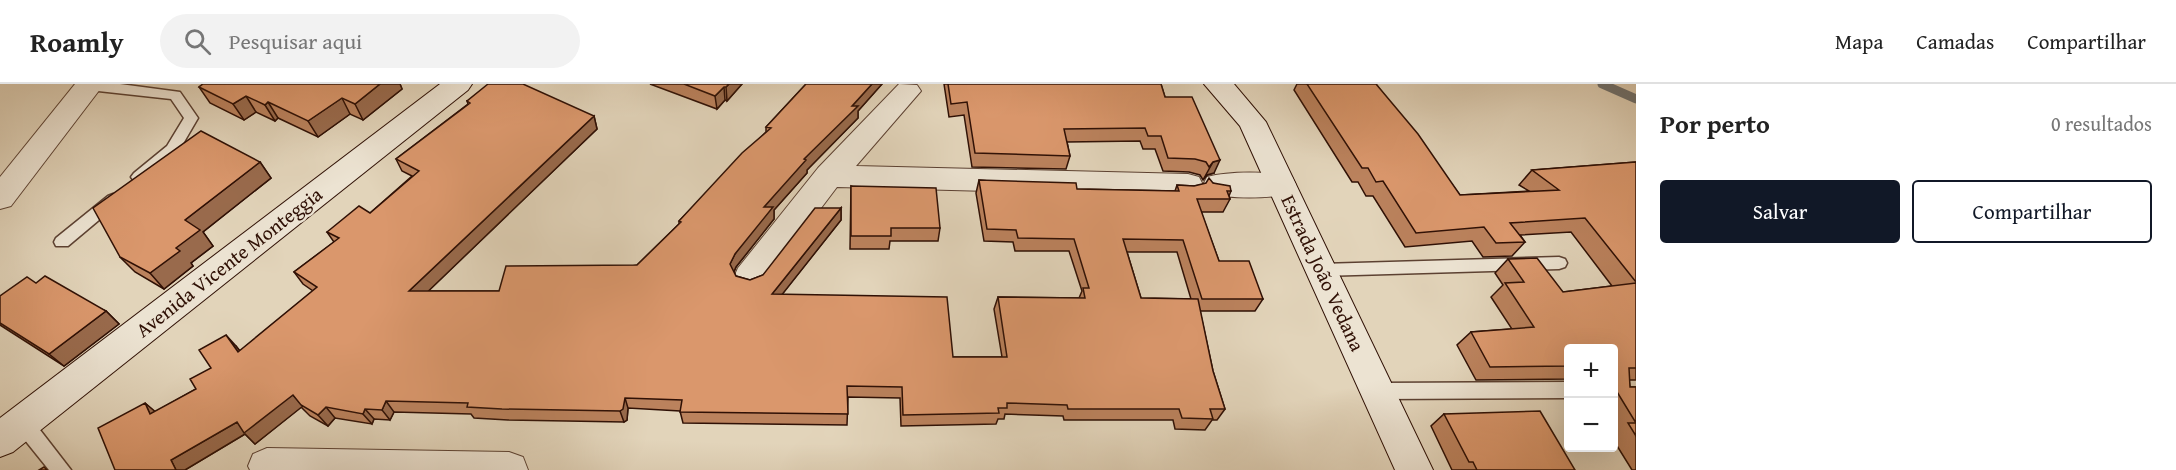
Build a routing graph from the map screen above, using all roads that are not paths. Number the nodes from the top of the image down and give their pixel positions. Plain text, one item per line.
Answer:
1 (458, 84) edge
2 (1218, 84) edge
3 (90, 85) edge
4 (907, 91) dead end
5 (829, 176) junction
6 (1218, 184) edge
7 (1188, 185) edge
8 (1281, 185) junction
9 (0, 198) edge
10 (62, 242) dead end
11 (1559, 263) dead end
12 (1321, 270) junction
13 (750, 277) edge
14 (1378, 390) junction
15 (1564, 390) edge
16 (11, 432) edge
17 (265, 468) edge
18 (59, 470) edge
19 (509, 470) edge
20 (1414, 470) edge

1 - 16 street, Avenida Vicente Monteggia
2 - 8 street, Estrada João Vedana
3 - 9 street
3 - 10 lane
4 - 5 street
5 - 7 street
5 - 13 street
6 - 8 street
8 - 12 street, Estrada João Vedana
11 - 12 lane
12 - 14 street, Estrada João Vedana
14 - 15 lane
14 - 20 street, Estrada João Vedana
16 - 18 lane
17 - 19 street

